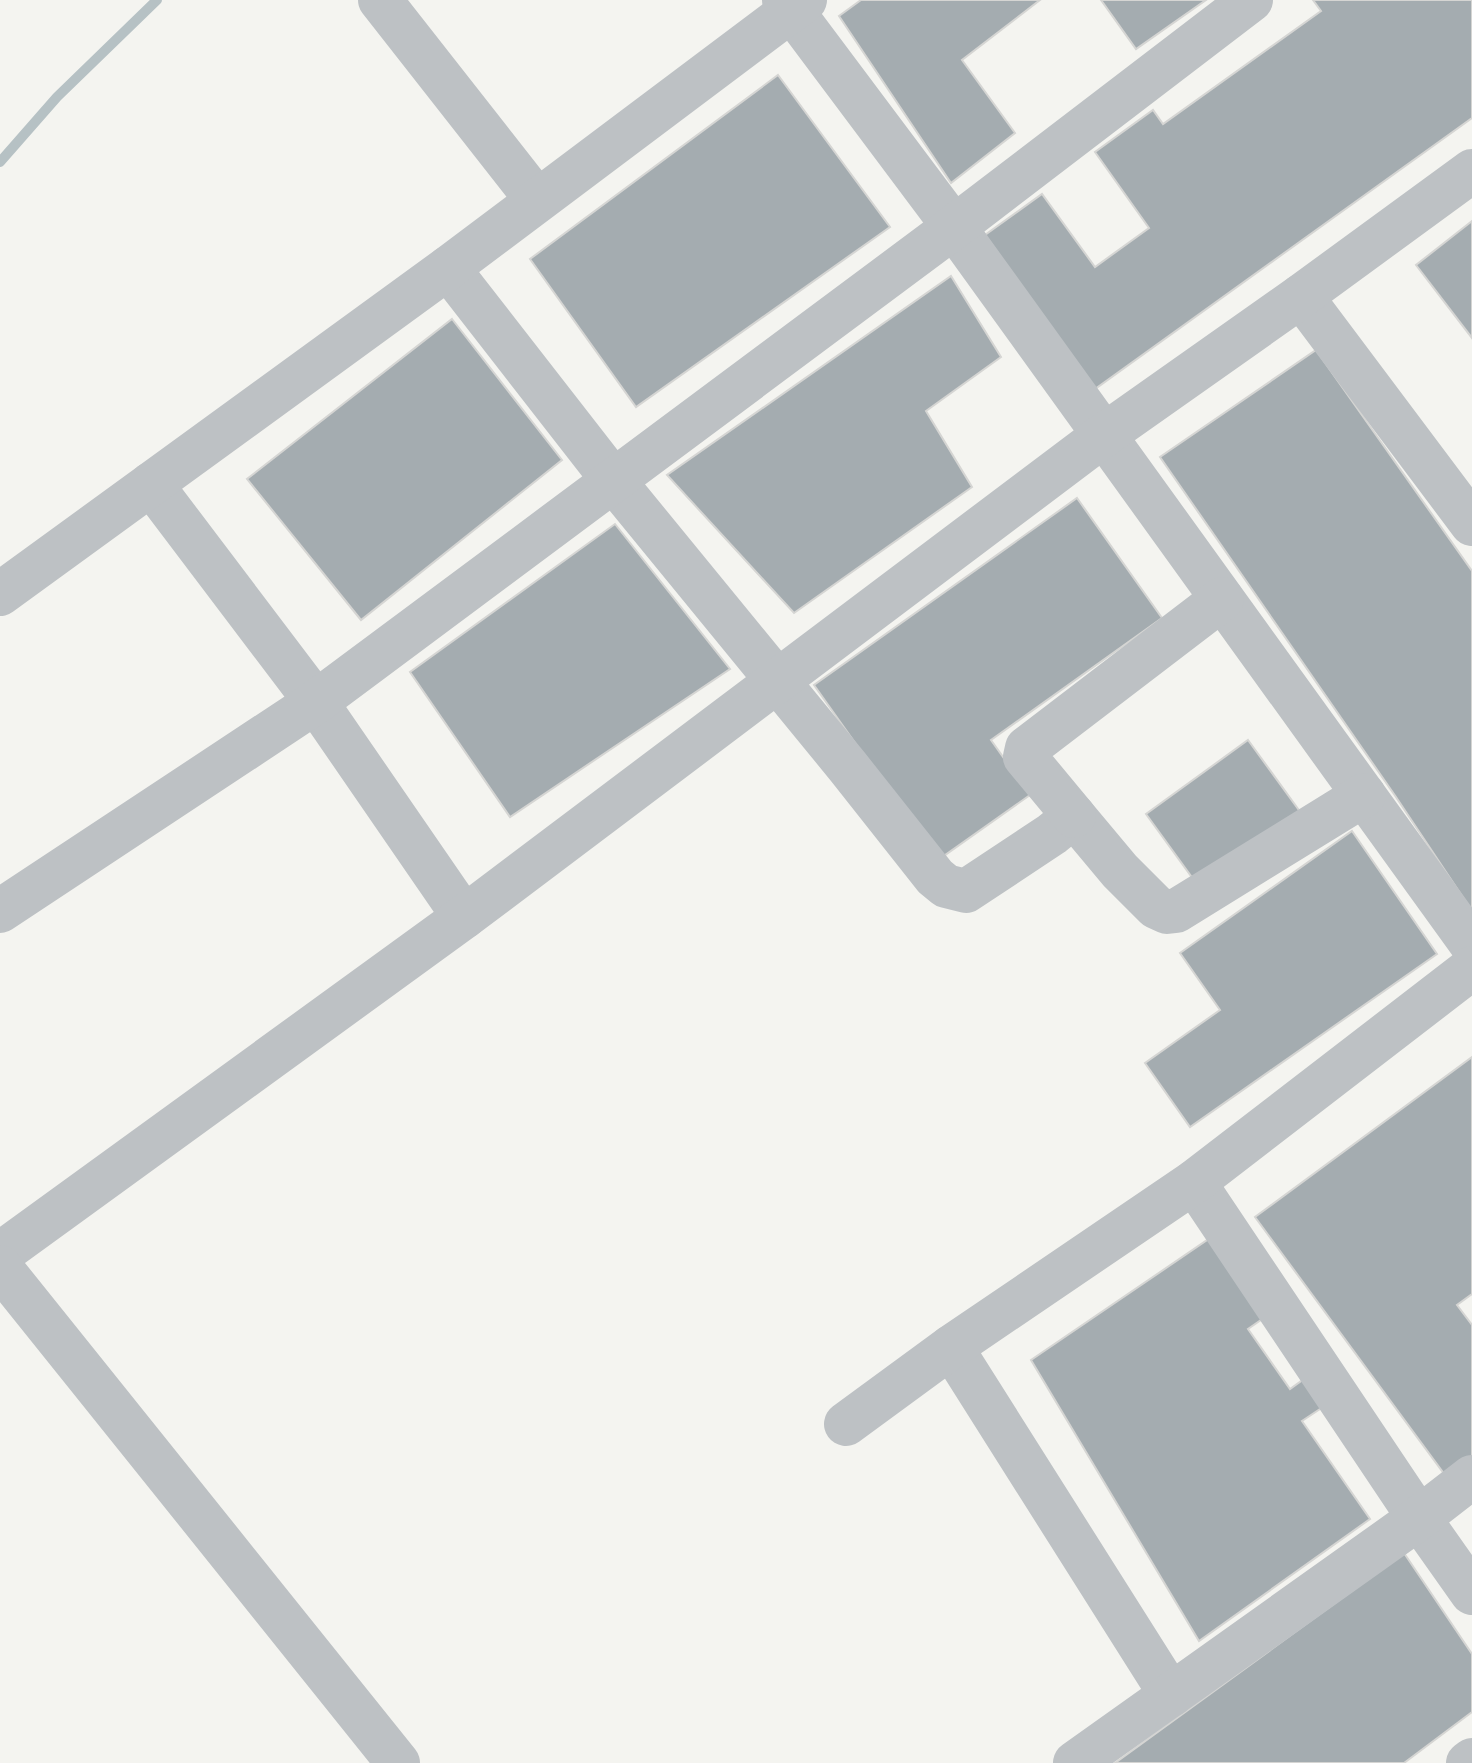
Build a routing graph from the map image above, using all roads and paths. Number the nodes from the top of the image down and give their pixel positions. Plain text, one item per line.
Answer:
1 (380, 0) edge
2 (1251, 0) edge
3 (794, 3) edge
4 (1472, 171) edge
5 (537, 200) junction
6 (954, 227) junction
7 (448, 268) junction
8 (1301, 296) junction
9 (1104, 435) junction
10 (613, 480) junction
11 (151, 484) junction
12 (1472, 524) edge
13 (0, 594) edge
14 (1222, 599) junction
15 (777, 682) junction
16 (316, 702) junction
17 (1364, 795) junction
18 (1074, 816) junction
19 (0, 911) edge
20 (464, 917) junction
21 (1472, 945) edge
22 (1472, 968) edge
23 (1194, 1182) junction
24 (0, 1254) edge
25 (0, 1267) edge
26 (951, 1347) junction
27 (846, 1424) dead end
28 (1472, 1477) edge
29 (1419, 1518) junction
30 (1472, 1593) edge
31 (1171, 1695) junction
32 (398, 1763) edge
33 (1075, 1763) edge

1 - 5 street
2 - 6 street
3 - 5 street
3 - 6 street
4 - 8 street
5 - 7 street
6 - 9 street
6 - 10 street
7 - 10 street
7 - 11 street
8 - 9 street
8 - 12 street
9 - 14 street
9 - 15 street
10 - 15 street
10 - 16 street
11 - 13 street
11 - 16 street
14 - 17 street
14 - 18 street
15 - 18 street
15 - 20 street
16 - 19 street
16 - 20 street
17 - 18 street
17 - 21 street
20 - 24 street
22 - 23 street
23 - 26 street
23 - 29 street
25 - 32 street
26 - 27 street
26 - 31 street
28 - 29 street
29 - 30 street
29 - 31 street
31 - 33 street

